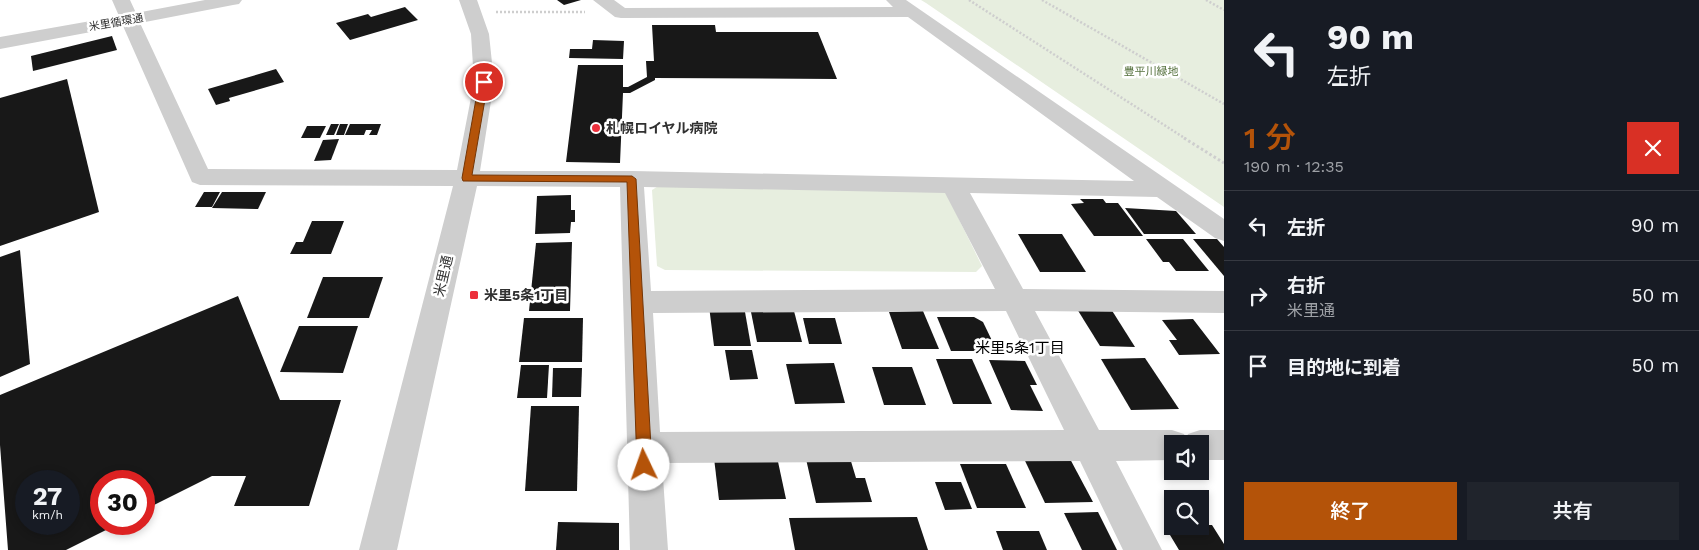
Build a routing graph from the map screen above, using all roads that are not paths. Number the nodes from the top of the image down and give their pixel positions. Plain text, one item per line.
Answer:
1 (233, 0) edge
2 (468, 0) edge
3 (602, 0) edge
4 (746, 0) edge
5 (895, 0) edge
6 (125, 10) edge
7 (767, 12) junction
8 (913, 12) junction
9 (0, 43) edge
10 (467, 178) junction
11 (632, 179) junction
12 (954, 185) junction
13 (1162, 189) junction
14 (1224, 232) edge
15 (1015, 300) junction
16 (638, 302) junction
17 (1224, 302) edge
18 (1090, 445) junction
19 (1164, 445) edge
20 (1209, 445) edge
21 (1224, 445) edge
22 (644, 448) junction
23 (378, 550) edge
24 (649, 550) edge
25 (1143, 550) edge

1 - 6 street, 米里循環通
2 - 10 street, 米里通
3 - 7 street
4 - 7 street
5 - 8 street
6 - 9 street, 米里循環通
6 - 10 street
7 - 8 street
8 - 13 street
10 - 11 street
10 - 23 street, 米里通
11 - 12 street
11 - 16 street
12 - 13 street
12 - 15 street
13 - 14 street
15 - 16 street
15 - 17 street
15 - 18 street
16 - 22 street
18 - 19 street
18 - 22 street
18 - 25 street
20 - 21 street
22 - 24 street

